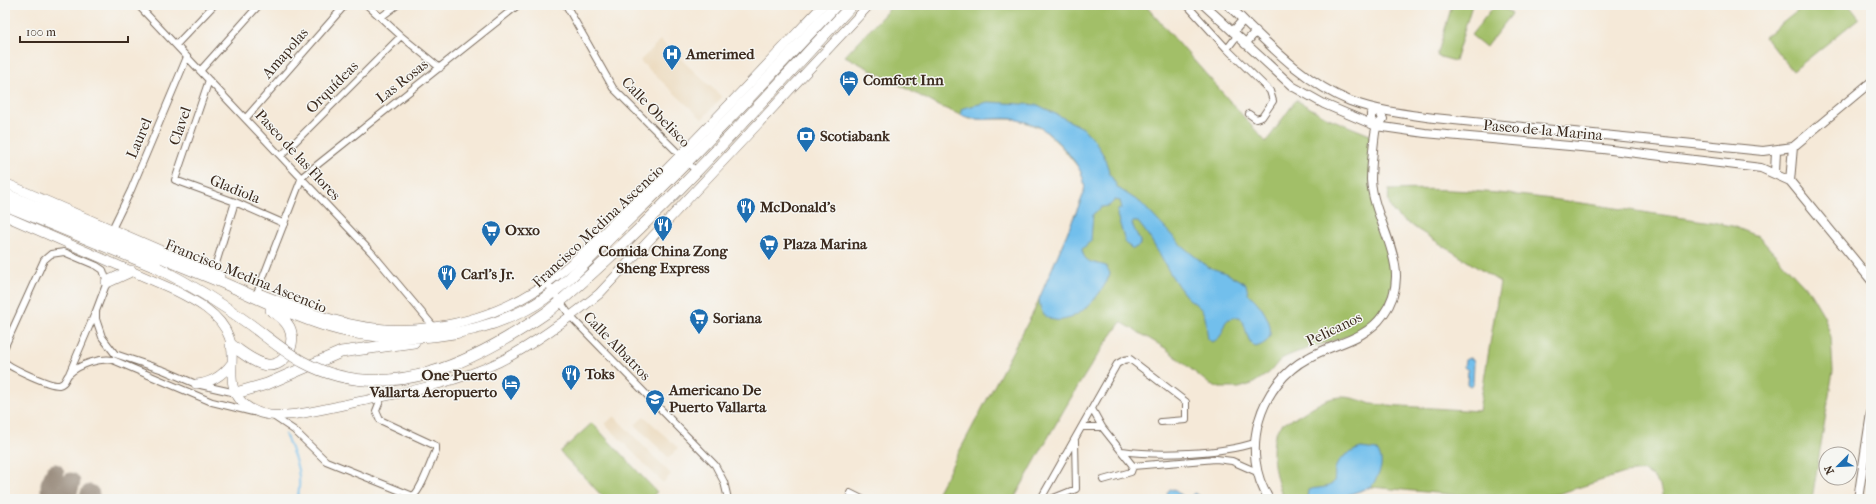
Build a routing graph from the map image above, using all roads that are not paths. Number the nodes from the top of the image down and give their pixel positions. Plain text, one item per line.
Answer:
1 (138, 5) edge
2 (214, 5) edge
3 (259, 5) edge
4 (345, 5) edge
5 (367, 5) edge
6 (397, 5) edge
7 (518, 5) edge
8 (566, 5) edge
9 (823, 5) edge
10 (836, 5) edge
11 (852, 5) edge
12 (869, 5) edge
13 (1186, 5) edge
14 (1204, 5) edge
15 (1228, 5) edge
16 (1720, 5) edge
17 (1726, 5) edge
18 (381, 17) junction
19 (1243, 20) junction
20 (1256, 31) junction
21 (1235, 34) junction
22 (401, 36) junction
23 (1245, 44) junction
24 (176, 45) junction
25 (1227, 49) junction
26 (187, 57) junction
27 (440, 68) junction
28 (200, 71) junction
29 (209, 80) junction
30 (1871, 82) edge
31 (1379, 110) junction
32 (1249, 114) dead end
33 (246, 118) junction
34 (1376, 126) junction
35 (1564, 130) junction
36 (1563, 146) junction
37 (1793, 147) junction
38 (1776, 150) junction
39 (281, 156) junction
40 (684, 160) junction
41 (696, 172) junction
42 (1775, 173) junction
43 (302, 177) junction
44 (175, 180) joint
45 (1790, 181) junction
46 (5, 184) edge
47 (5, 194) edge
48 (235, 202) junction
49 (5, 205) edge
50 (5, 216) edge
51 (285, 224) junction
52 (112, 229) junction
53 (131, 272) junction
54 (213, 273) junction
55 (1871, 280) edge
56 (107, 282) junction
57 (547, 283) junction
58 (236, 288) junction
59 (553, 292) junction
60 (257, 293) junction
61 (560, 302) junction
62 (96, 311) junction
63 (571, 317) junction
64 (433, 332) junction
65 (231, 345) junction
66 (5, 346) edge
67 (5, 362) edge
68 (231, 364) junction
69 (69, 374) junction
70 (196, 384) junction
71 (236, 393) junction
72 (382, 396) junction
73 (1092, 409) junction
74 (1871, 413) edge
75 (260, 414) junction
76 (272, 416) junction
77 (1161, 422) dead end
78 (1083, 427) junction
79 (1102, 427) junction
80 (1075, 441) junction
81 (1254, 443) junction
82 (1231, 449) junction
83 (1122, 451) junction
84 (1144, 454) junction
85 (1232, 461) junction
86 (1144, 465) junction
87 (1133, 466) junction
88 (1257, 472) junction
89 (1103, 480) dead end
90 (850, 493) dead end
91 (728, 499) edge
92 (862, 499) edge
93 (1045, 499) edge
94 (1051, 499) edge
95 (1269, 499) edge
96 (1858, 499) edge

1 - 24 street, Paseo de las Flores
2 - 24 street
3 - 28 street
4 - 33 street, Amapolas
5 - 18 street
6 - 18 street
7 - 27 street, Las Rosas
8 - 40 street, Calle Obelisco
9 - 40 main road, Francisco Medina Ascencio
10 - 40 highway, Francisco Medina Ascencio
11 - 41 highway, Francisco Medina Ascencio
12 - 63 main road
13 - 25 street
14 - 21 street, Paseo de la Marina
15 - 19 street, Paseo de la Marina
16 - 17 street
18 - 22 street
19 - 20 street, Paseo de la Marina
19 - 21 street
20 - 23 street
20 - 31 street, Paseo de la Marina
21 - 23 street, Paseo de la Marina
21 - 25 street
22 - 27 street
22 - 39 street, Orquídeas
23 - 34 street, Paseo de la Marina
24 - 26 street, Paseo de las Flores
25 - 32 street
26 - 28 street, Paseo de las Flores
26 - 52 street, Laurel
27 - 43 street, Las Rosas
28 - 29 street, Paseo de las Flores
29 - 33 street, Paseo de las Flores
29 - 44 street, Clavel
30 - 37 street, Paseo de la Marina
31 - 34 street, Pelicanos
31 - 35 street, Paseo de la Marina
33 - 39 street, Paseo de las Flores
34 - 36 street, Paseo de la Marina
34 - 81 street, Pelicanos
35 - 36 street
35 - 38 street, Paseo de la Marina
36 - 42 street, Paseo de la Marina
37 - 38 street, Paseo de la Marina
37 - 45 street
38 - 42 street
39 - 43 street, Paseo de las Flores
40 - 41 street, Calle Obelisco
40 - 57 main road, Francisco Medina Ascencio
40 - 59 highway, Francisco Medina Ascencio
41 - 61 highway, Francisco Medina Ascencio
42 - 45 street, Paseo de la Marina
43 - 51 street
43 - 64 street, Paseo de las Flores
44 - 48 street, Gladiola
45 - 55 street, Paseo de la Marina
46 - 52 main road, Francisco Medina Ascencio
47 - 58 highway, Francisco Medina Ascencio
48 - 51 street, Gladiola
48 - 54 street
49 - 61 highway, Francisco Medina Ascencio, bridge
50 - 53 main road
51 - 60 street
52 - 54 main road, Francisco Medina Ascencio
53 - 56 highway
53 - 65 main road
54 - 60 main road, Francisco Medina Ascencio
56 - 62 street
56 - 66 street
57 - 59 street, Calle Albatros
57 - 64 main road, Francisco Medina Ascencio
58 - 64 highway, Francisco Medina Ascencio
58 - 65 highway
59 - 61 street, Calle Albatros
59 - 64 highway, Francisco Medina Ascencio
60 - 64 main road, Francisco Medina Ascencio
61 - 63 street, Calle Albatros
62 - 69 street
62 - 70 street
63 - 72 main road
63 - 91 street, Calle Albatros
64 - 71 highway
65 - 68 main road
67 - 69 street
68 - 70 main road
68 - 71 main road
69 - 75 street
70 - 71 street
71 - 75 main road
72 - 76 main road
72 - 76 street
73 - 77 street
73 - 78 street
73 - 79 street
74 - 96 street
75 - 76 main road
78 - 79 street
78 - 80 street
79 - 83 street
80 - 93 street
80 - 94 street
81 - 82 street
81 - 88 street, Pelicanos
82 - 84 street
82 - 85 street
83 - 84 street
83 - 87 street
84 - 86 street
85 - 86 street
85 - 88 street
86 - 87 street
87 - 89 street
88 - 95 street, Pelicanos
90 - 92 street

